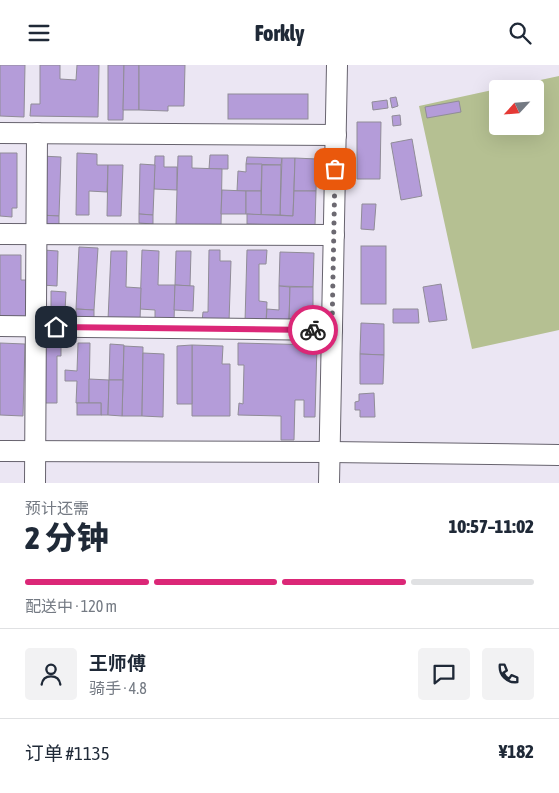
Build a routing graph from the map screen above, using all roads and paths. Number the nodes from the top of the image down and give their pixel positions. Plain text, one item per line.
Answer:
1 (337, 65) edge
2 (0, 133) edge
3 (37, 133) junction
4 (336, 135) junction
5 (0, 234) edge
6 (36, 235) junction
7 (334, 235) junction
8 (0, 326) edge
9 (36, 327) junction
10 (332, 330) junction
11 (0, 451) edge
12 (35, 451) junction
13 (330, 452) junction
14 (559, 455) edge
15 (35, 483) edge
16 (329, 483) edge

1 - 4 street
2 - 3 street
3 - 4 street
3 - 6 street
4 - 7 street
5 - 6 street
6 - 7 street
6 - 9 street
7 - 10 street
8 - 9 street
9 - 10 street
9 - 12 street
10 - 13 street
11 - 12 street
12 - 13 street
12 - 15 street
13 - 14 street
13 - 16 street

